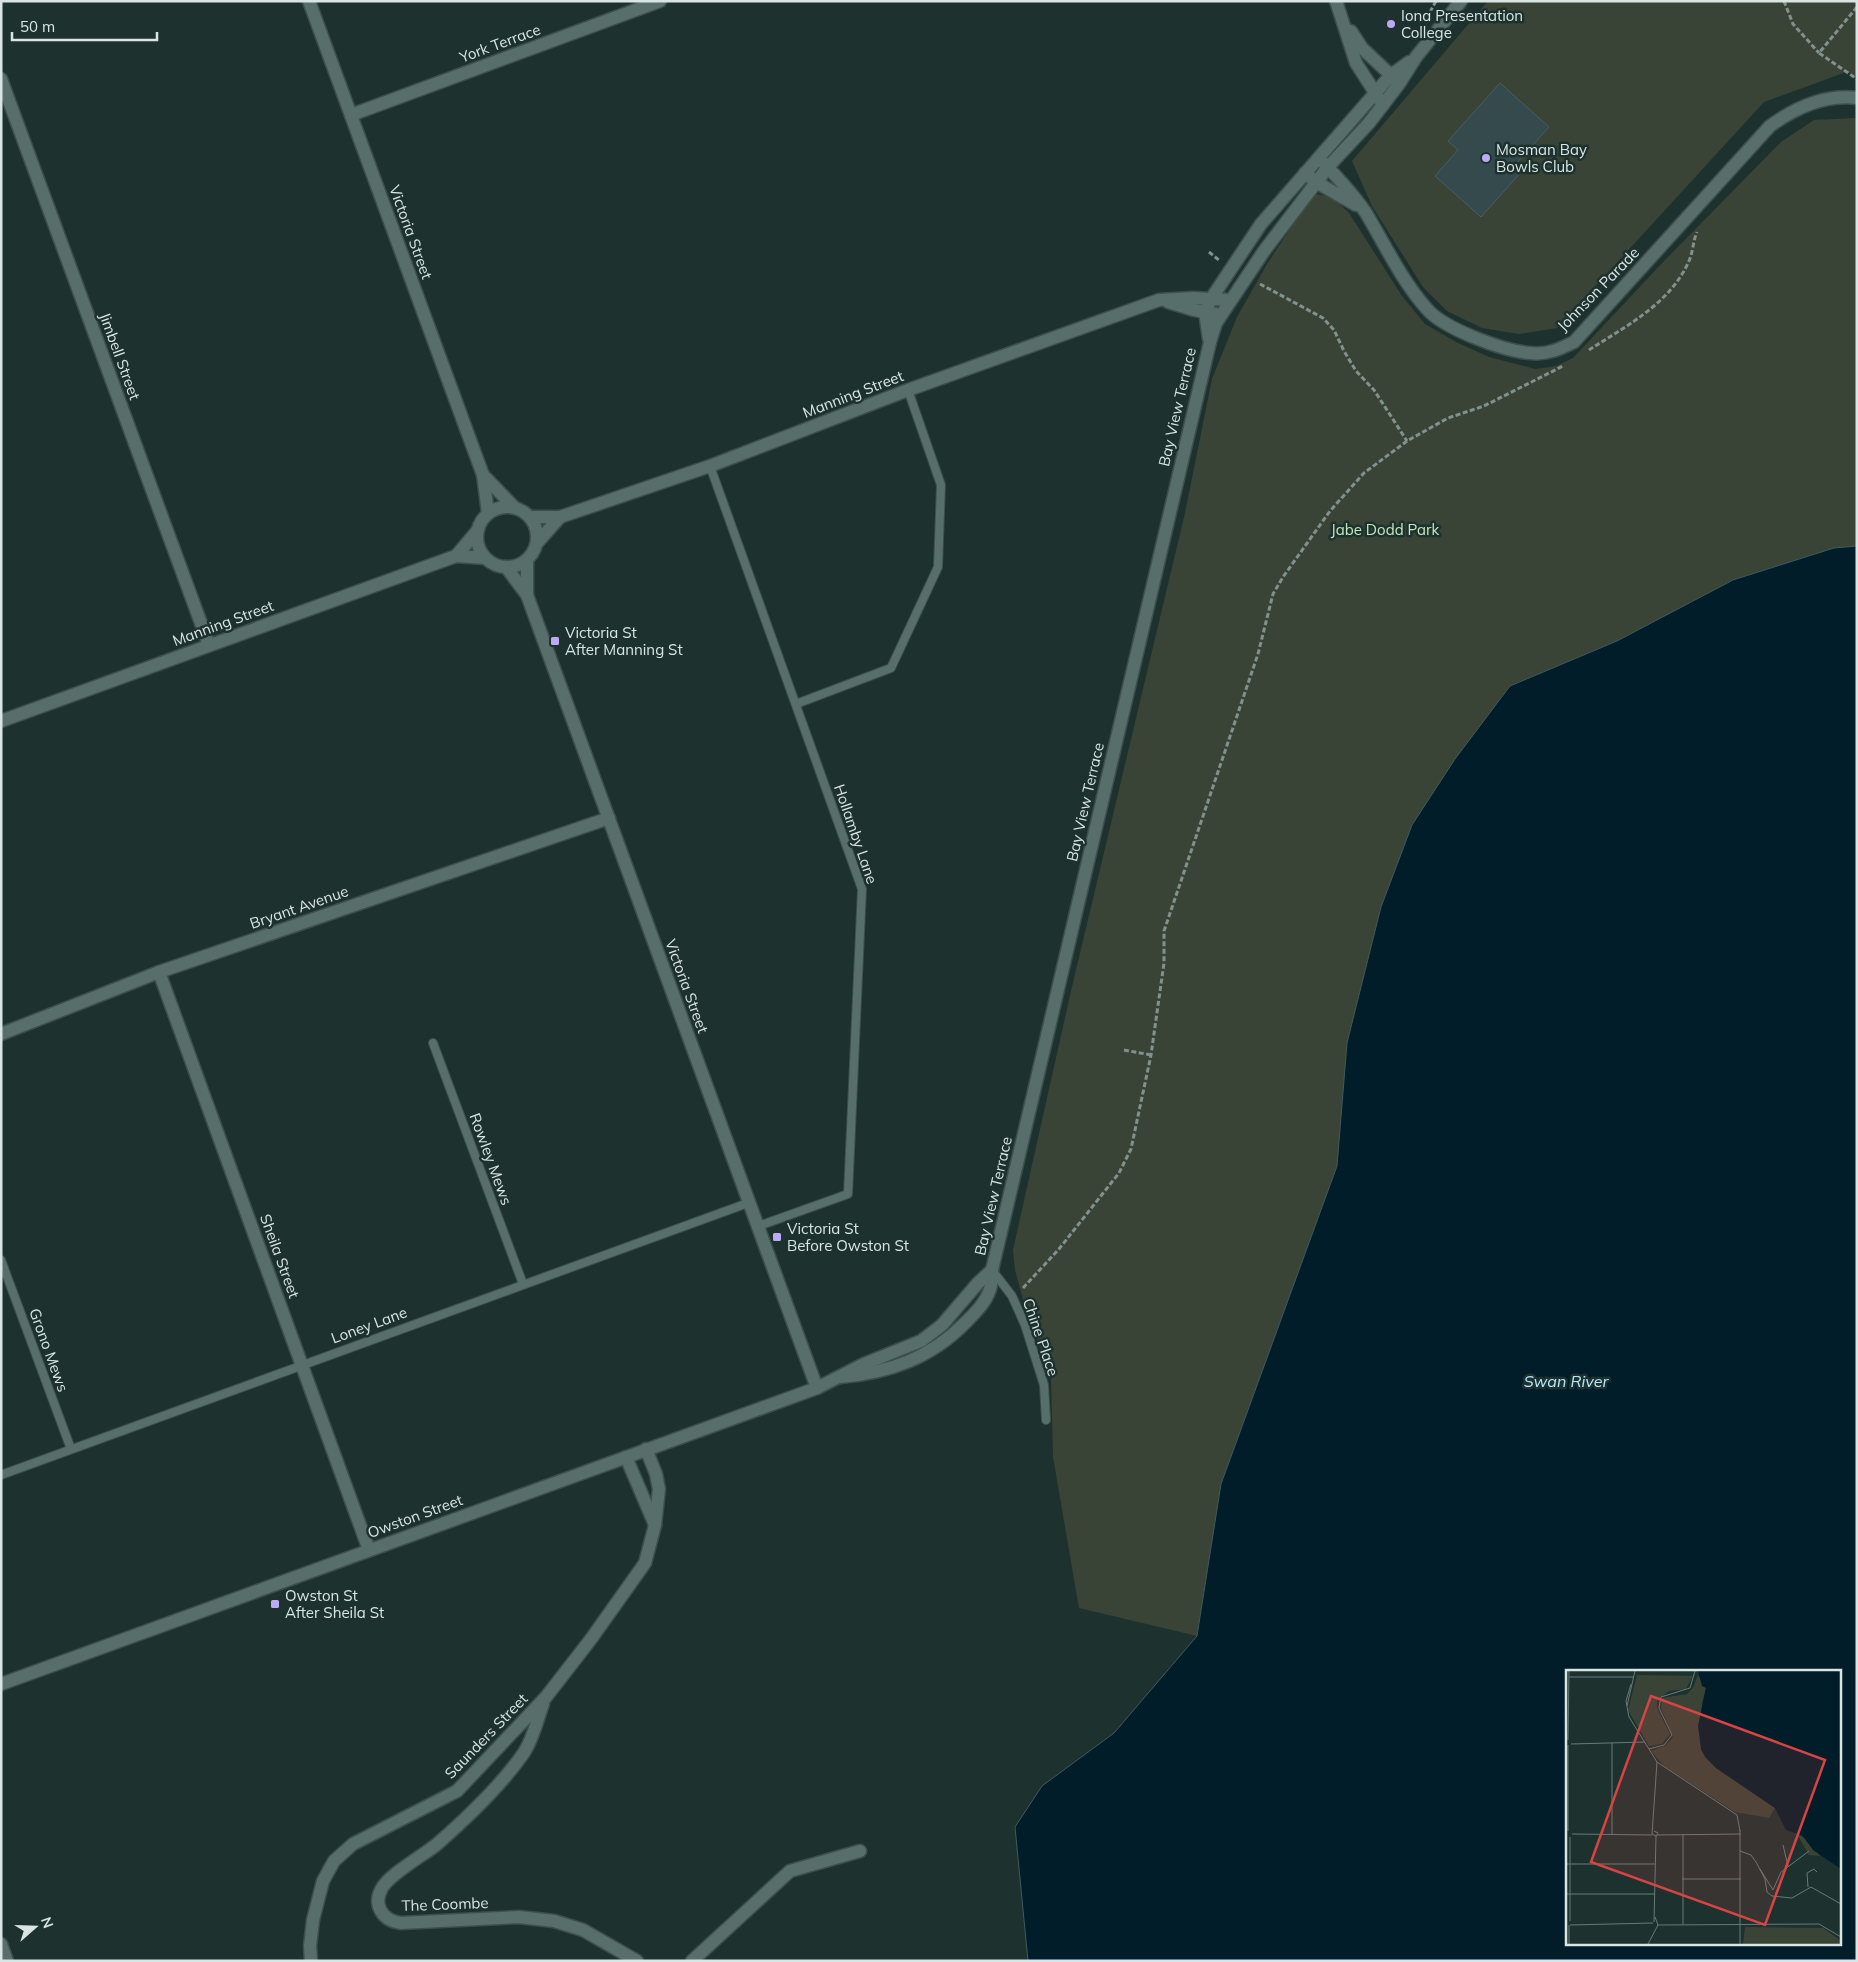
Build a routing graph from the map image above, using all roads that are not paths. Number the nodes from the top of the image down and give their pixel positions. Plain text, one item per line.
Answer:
1 (309, 1) edge
2 (660, 1) edge
3 (1336, 1) edge
4 (1461, 1) edge
5 (1343, 21) junction
6 (1, 79) edge
7 (1395, 80) junction
8 (1376, 93) junction
9 (1857, 98) edge
10 (1383, 105) junction
11 (351, 115) junction
12 (1323, 162) junction
13 (1305, 173) junction
14 (1316, 182) junction
15 (1364, 210) junction
16 (1210, 299) junction
17 (1159, 300) junction
18 (1230, 300) junction
19 (1205, 312) junction
20 (1221, 316) junction
21 (1210, 342) junction
22 (908, 390) junction
23 (710, 466) junction
24 (483, 475) junction
25 (515, 508) junction
26 (488, 513) junction
27 (530, 517) junction
28 (560, 517) junction
29 (478, 530) junction
30 (537, 544) junction
31 (456, 556) junction
32 (485, 558) junction
33 (527, 560) junction
34 (506, 567) junction
35 (527, 595) junction
36 (209, 645) junction
37 (796, 704) junction
38 (1, 721) edge
39 (609, 818) junction
40 (159, 972) junction
41 (1, 1034) edge
42 (433, 1044) dead end
43 (748, 1203) junction
44 (756, 1227) junction
45 (1, 1260) edge
46 (992, 1270) junction
47 (523, 1284) junction
48 (953, 1314) joint
49 (960, 1328) joint
50 (302, 1364) junction
51 (840, 1378) junction
52 (817, 1388) junction
53 (1046, 1420) dead end
54 (71, 1449) junction
55 (646, 1449) junction
56 (626, 1457) junction
57 (1, 1474) edge
58 (655, 1525) junction
59 (369, 1550) junction
60 (1, 1684) edge
61 (546, 1697) junction
62 (860, 1851) dead end
63 (1, 1944) edge
64 (7, 1961) edge
65 (311, 1961) edge
66 (637, 1961) edge
67 (692, 1961) edge

1 - 11 street, Victoria Street
2 - 11 street, York Terrace
3 - 5 street
4 - 7 street, Bay View Terrace
5 - 7 street
5 - 8 street
6 - 36 street, Jimbell Street
7 - 8 street, Bay View Terrace
7 - 10 street, Bay View Terrace
8 - 10 street
8 - 12 street, Bay View Terrace
9 - 15 street, Johnson Parade
10 - 12 street, Bay View Terrace
11 - 24 street, Victoria Street
12 - 13 street, Bay View Terrace
12 - 14 street, Bay View Terrace
12 - 15 street, Johnson Parade
13 - 14 street, Johnson Parade
13 - 16 street, Bay View Terrace
14 - 15 street, Johnson Parade
14 - 18 street, Bay View Terrace
16 - 17 street, Manning Street
16 - 18 street, Manning Street
16 - 19 street, Bay View Terrace
17 - 19 street
17 - 22 street, Manning Street
18 - 20 street, Bay View Terrace
19 - 20 street
19 - 21 street, Bay View Terrace
20 - 21 street, Bay View Terrace
21 - 46 street, Bay View Terrace
22 - 23 street, Manning Street
22 - 37 lane
23 - 28 street, Manning Street
23 - 37 lane, Hollamby Lane
24 - 25 street, Victoria Street
24 - 26 street, Victoria Street
25 - 26 street
25 - 27 street
26 - 29 street
27 - 28 street, Manning Street
27 - 30 street
28 - 30 street
29 - 31 street, Manning Street
29 - 32 street
30 - 33 street
31 - 32 street, Manning Street
31 - 36 street, Manning Street
32 - 34 street
33 - 34 street
33 - 35 street, Victoria Street
34 - 35 street, Victoria Street
35 - 39 street, Victoria Street
36 - 38 street, Manning Street
37 - 44 lane, Hollamby Lane
39 - 40 street, Bryant Avenue
39 - 43 street, Victoria Street
40 - 41 street, Bryant Avenue
40 - 50 street, Sheila Street
42 - 47 lane, Rowley Mews
43 - 44 street, Victoria Street
43 - 47 lane, Loney Lane
44 - 52 street, Victoria Street
45 - 54 lane, Grono Mews
46 - 48 street, Bay View Terrace
46 - 49 street, Bay View Terrace
46 - 53 lane, Chine Place
47 - 50 lane, Loney Lane
48 - 51 street, Owston Street
49 - 51 street, Owston Street
50 - 54 lane, Loney Lane
50 - 59 street, Sheila Street
51 - 52 street, Owston Street
52 - 55 street, Owston Street
54 - 57 lane, Loney Lane
55 - 56 street, Owston Street
55 - 58 street, Saunders Street
56 - 58 street
56 - 59 street, Owston Street
58 - 61 street, Saunders Street
59 - 60 street, Owston Street
61 - 65 street, Saunders Street
61 - 66 street, The Coombe
62 - 67 street
63 - 64 street

